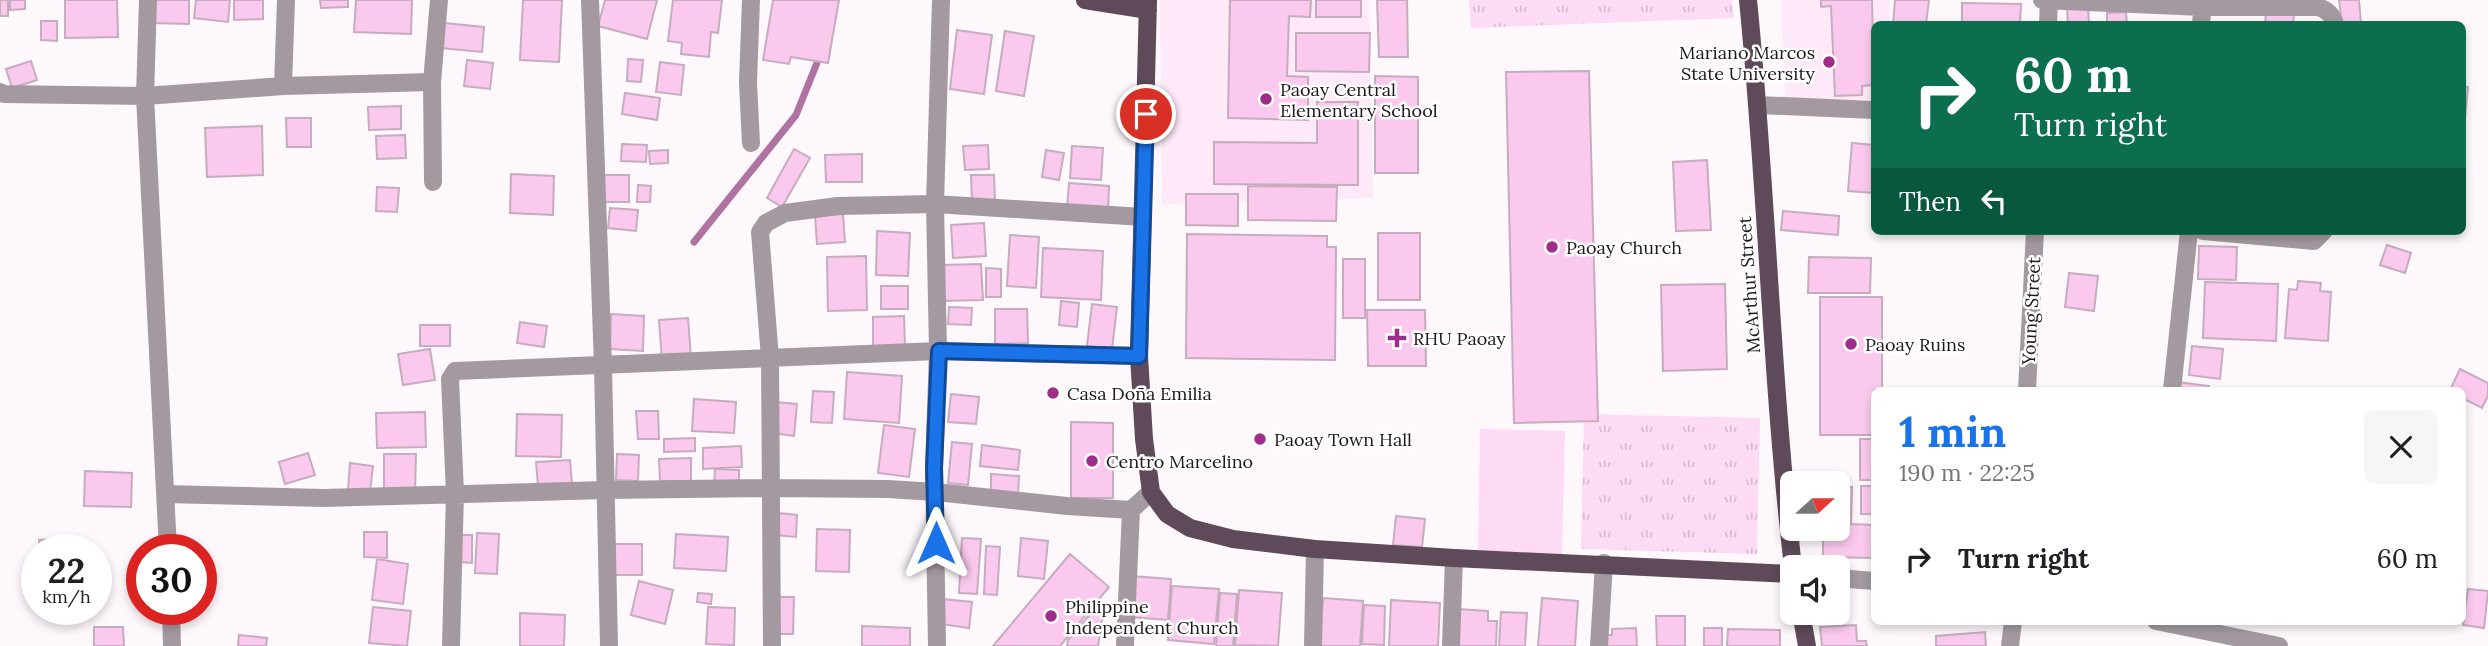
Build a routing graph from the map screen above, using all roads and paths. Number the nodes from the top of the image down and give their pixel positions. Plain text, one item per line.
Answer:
1 (148, 0) edge
2 (286, 0) edge
3 (439, 0) edge
4 (590, 0) edge
5 (751, 0) edge
6 (941, 0) edge
7 (1084, 0) edge
8 (1748, 0) edge
9 (2042, 0) edge
10 (2049, 0) edge
11 (1148, 5) edge
12 (2202, 11) edge
13 (2048, 21) edge
14 (2333, 21) edge
15 (432, 82) junction
16 (284, 86) junction
17 (0, 92) edge
18 (145, 96) junction
19 (1759, 105) junction
20 (1871, 110) edge
21 (751, 142) dead end
22 (433, 182) dead end
23 (935, 204) junction
24 (1143, 217) junction
25 (2035, 235) edge
26 (2189, 235) edge
27 (2247, 235) edge
28 (2320, 235) edge
29 (939, 351) junction
30 (1139, 356) junction
31 (770, 358) junction
32 (603, 366) junction
33 (2027, 387) edge
34 (2172, 387) edge
35 (771, 488) junction
36 (605, 490) junction
37 (936, 492) junction
38 (1151, 492) junction
39 (456, 493) junction
40 (166, 494) junction
41 (1131, 510) junction
42 (167, 534) edge
43 (1315, 549) junction
44 (1792, 555) edge
45 (1454, 558) junction
46 (1604, 563) junction
47 (1780, 572) edge
48 (1850, 579) edge
49 (1871, 581) edge
50 (171, 625) edge
51 (1803, 625) edge
52 (2013, 625) edge
53 (2177, 625) edge
54 (172, 646) edge
55 (451, 646) edge
56 (609, 646) edge
57 (772, 646) edge
58 (937, 646) edge
59 (1125, 646) edge
60 (1313, 646) edge
61 (1451, 646) edge
62 (1599, 646) edge
63 (1807, 646) edge
64 (2010, 646) edge
65 (2279, 646) edge

1 - 18 street
2 - 16 street
3 - 15 street
4 - 32 street
5 - 21 street
6 - 23 street
7 - 11 main road
8 - 19 main road, McArthur Street
9 - 10 street
10 - 12 street
10 - 13 street
11 - 24 main road
12 - 14 street
15 - 16 street
15 - 22 street
16 - 18 street
17 - 18 street
18 - 40 street
19 - 20 street
19 - 44 main road, McArthur Street
23 - 24 street
23 - 29 street
23 - 31 street
24 - 30 main road
25 - 33 street, Young Street
26 - 34 street
27 - 28 street
29 - 30 street
29 - 31 street
29 - 37 street
30 - 38 main road
31 - 32 street
31 - 35 street
32 - 36 street
32 - 39 street
35 - 36 street
35 - 37 street
35 - 57 street
36 - 39 street
36 - 56 street
37 - 41 street
37 - 58 street
38 - 41 street
38 - 43 main road
39 - 40 street
39 - 55 street
40 - 42 street
41 - 59 street
43 - 45 main road
43 - 60 street
45 - 46 main road
45 - 61 street
46 - 47 main road
46 - 62 street
48 - 49 street
50 - 54 street
51 - 63 main road
52 - 64 street
53 - 65 street

